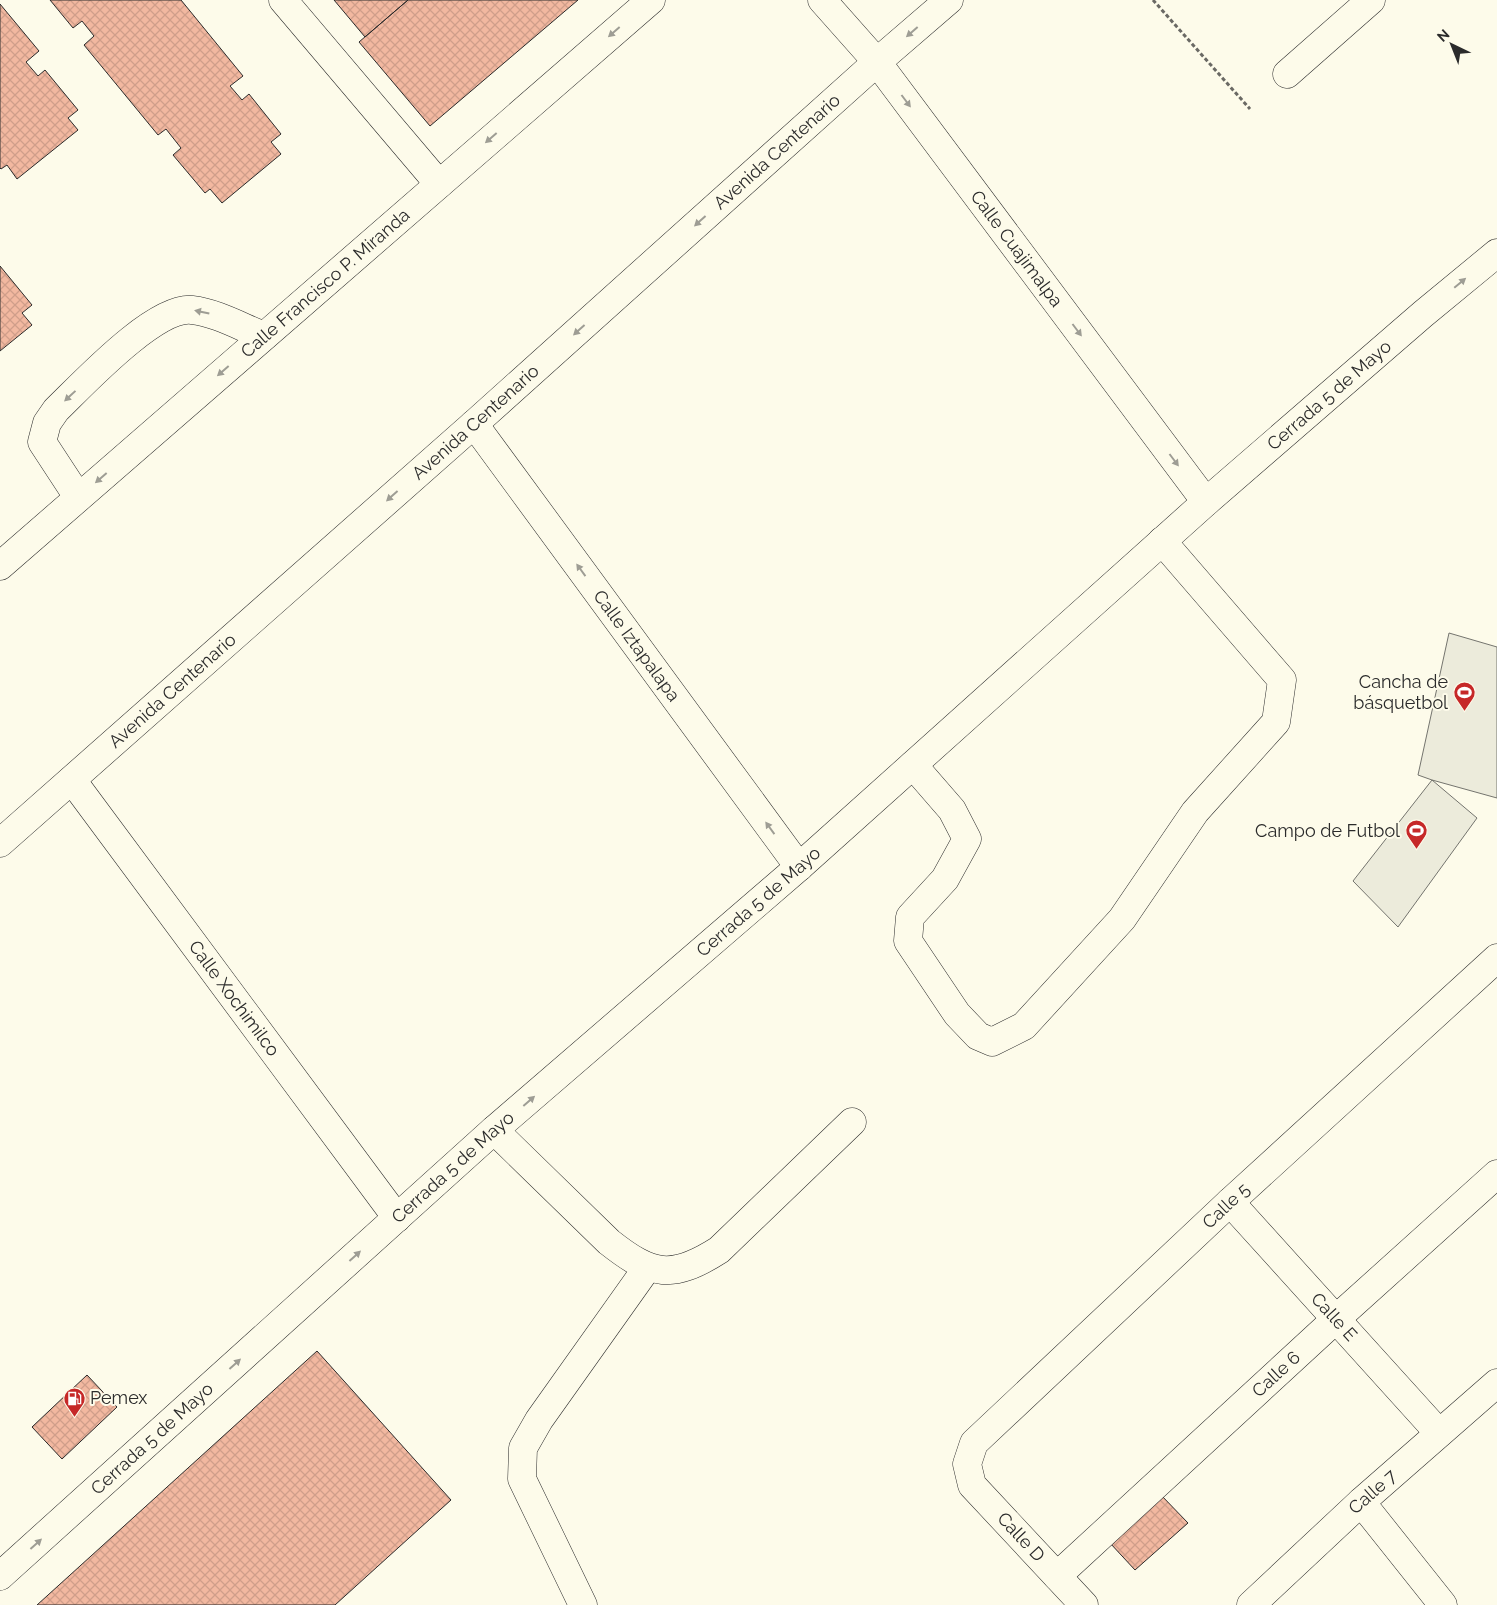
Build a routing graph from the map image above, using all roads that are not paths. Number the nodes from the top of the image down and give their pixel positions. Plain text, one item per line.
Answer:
1 (283, 0) edge
2 (651, 0) edge
3 (822, 0) edge
4 (950, 0) edge
5 (1371, 0) edge
6 (877, 62) junction
7 (1287, 74) dead end
8 (438, 184) junction
9 (1497, 253) edge
10 (264, 336) junction
11 (474, 424) junction
12 (78, 497) junction
13 (1206, 502) junction
14 (1162, 541) junction
15 (0, 566) edge
16 (913, 765) junction
17 (72, 780) junction
18 (0, 843) edge
19 (799, 867) junction
20 (1497, 958) edge
21 (852, 1122) dead end
22 (494, 1130) junction
23 (1497, 1174) edge
24 (1230, 1202) junction
25 (397, 1218) junction
26 (647, 1268) junction
27 (1336, 1319) junction
28 (1497, 1383) edge
29 (1439, 1433) junction
30 (967, 1464) joint
31 (1361, 1502) junction
32 (0, 1576) edge
33 (1057, 1576) junction
34 (583, 1605) edge
35 (1084, 1605) edge
36 (1251, 1605) edge
37 (1443, 1605) edge

1 - 8 street
2 -> 8 street, Calle Francisco P. Miranda
3 - 6 street, Calle Cuajimalpa
4 -> 6 street, Avenida Centenario
5 - 7 street
6 -> 11 street, Avenida Centenario
6 -> 13 street, Calle Cuajimalpa
8 - 10 street, Calle Francisco P. Miranda
13 -> 9 street, Cerrada 5 de Mayo
10 -> 12 street, Calle Francisco P. Miranda
10 -> 12 street
11 -> 17 street, Avenida Centenario
19 -> 11 street, Calle Iztapalapa
12 - 15 street, Calle Francisco P. Miranda
13 - 14 street, Cerrada 5 de Mayo
14 - 16 street, Cerrada 5 de Mayo
14 - 16 street
16 - 19 street, Cerrada 5 de Mayo
17 - 18 street, Avenida Centenario
17 - 25 street, Calle Xochimilco
22 -> 19 street, Cerrada 5 de Mayo
20 - 24 street, Calle 5
21 - 26 street
22 - 25 street, Cerrada 5 de Mayo
22 - 26 street
23 - 27 street, Calle 6
24 - 27 street, Calle E
24 - 30 street, Calle 5
32 -> 25 street, Cerrada 5 de Mayo
26 - 34 street
27 - 29 street, Calle E
27 - 33 street, Calle 6
28 - 29 street, Calle 7
29 - 31 street, Calle 7
30 - 33 street, Calle D
31 - 36 street, Calle 7
31 - 37 street
33 - 35 street, Calle D

